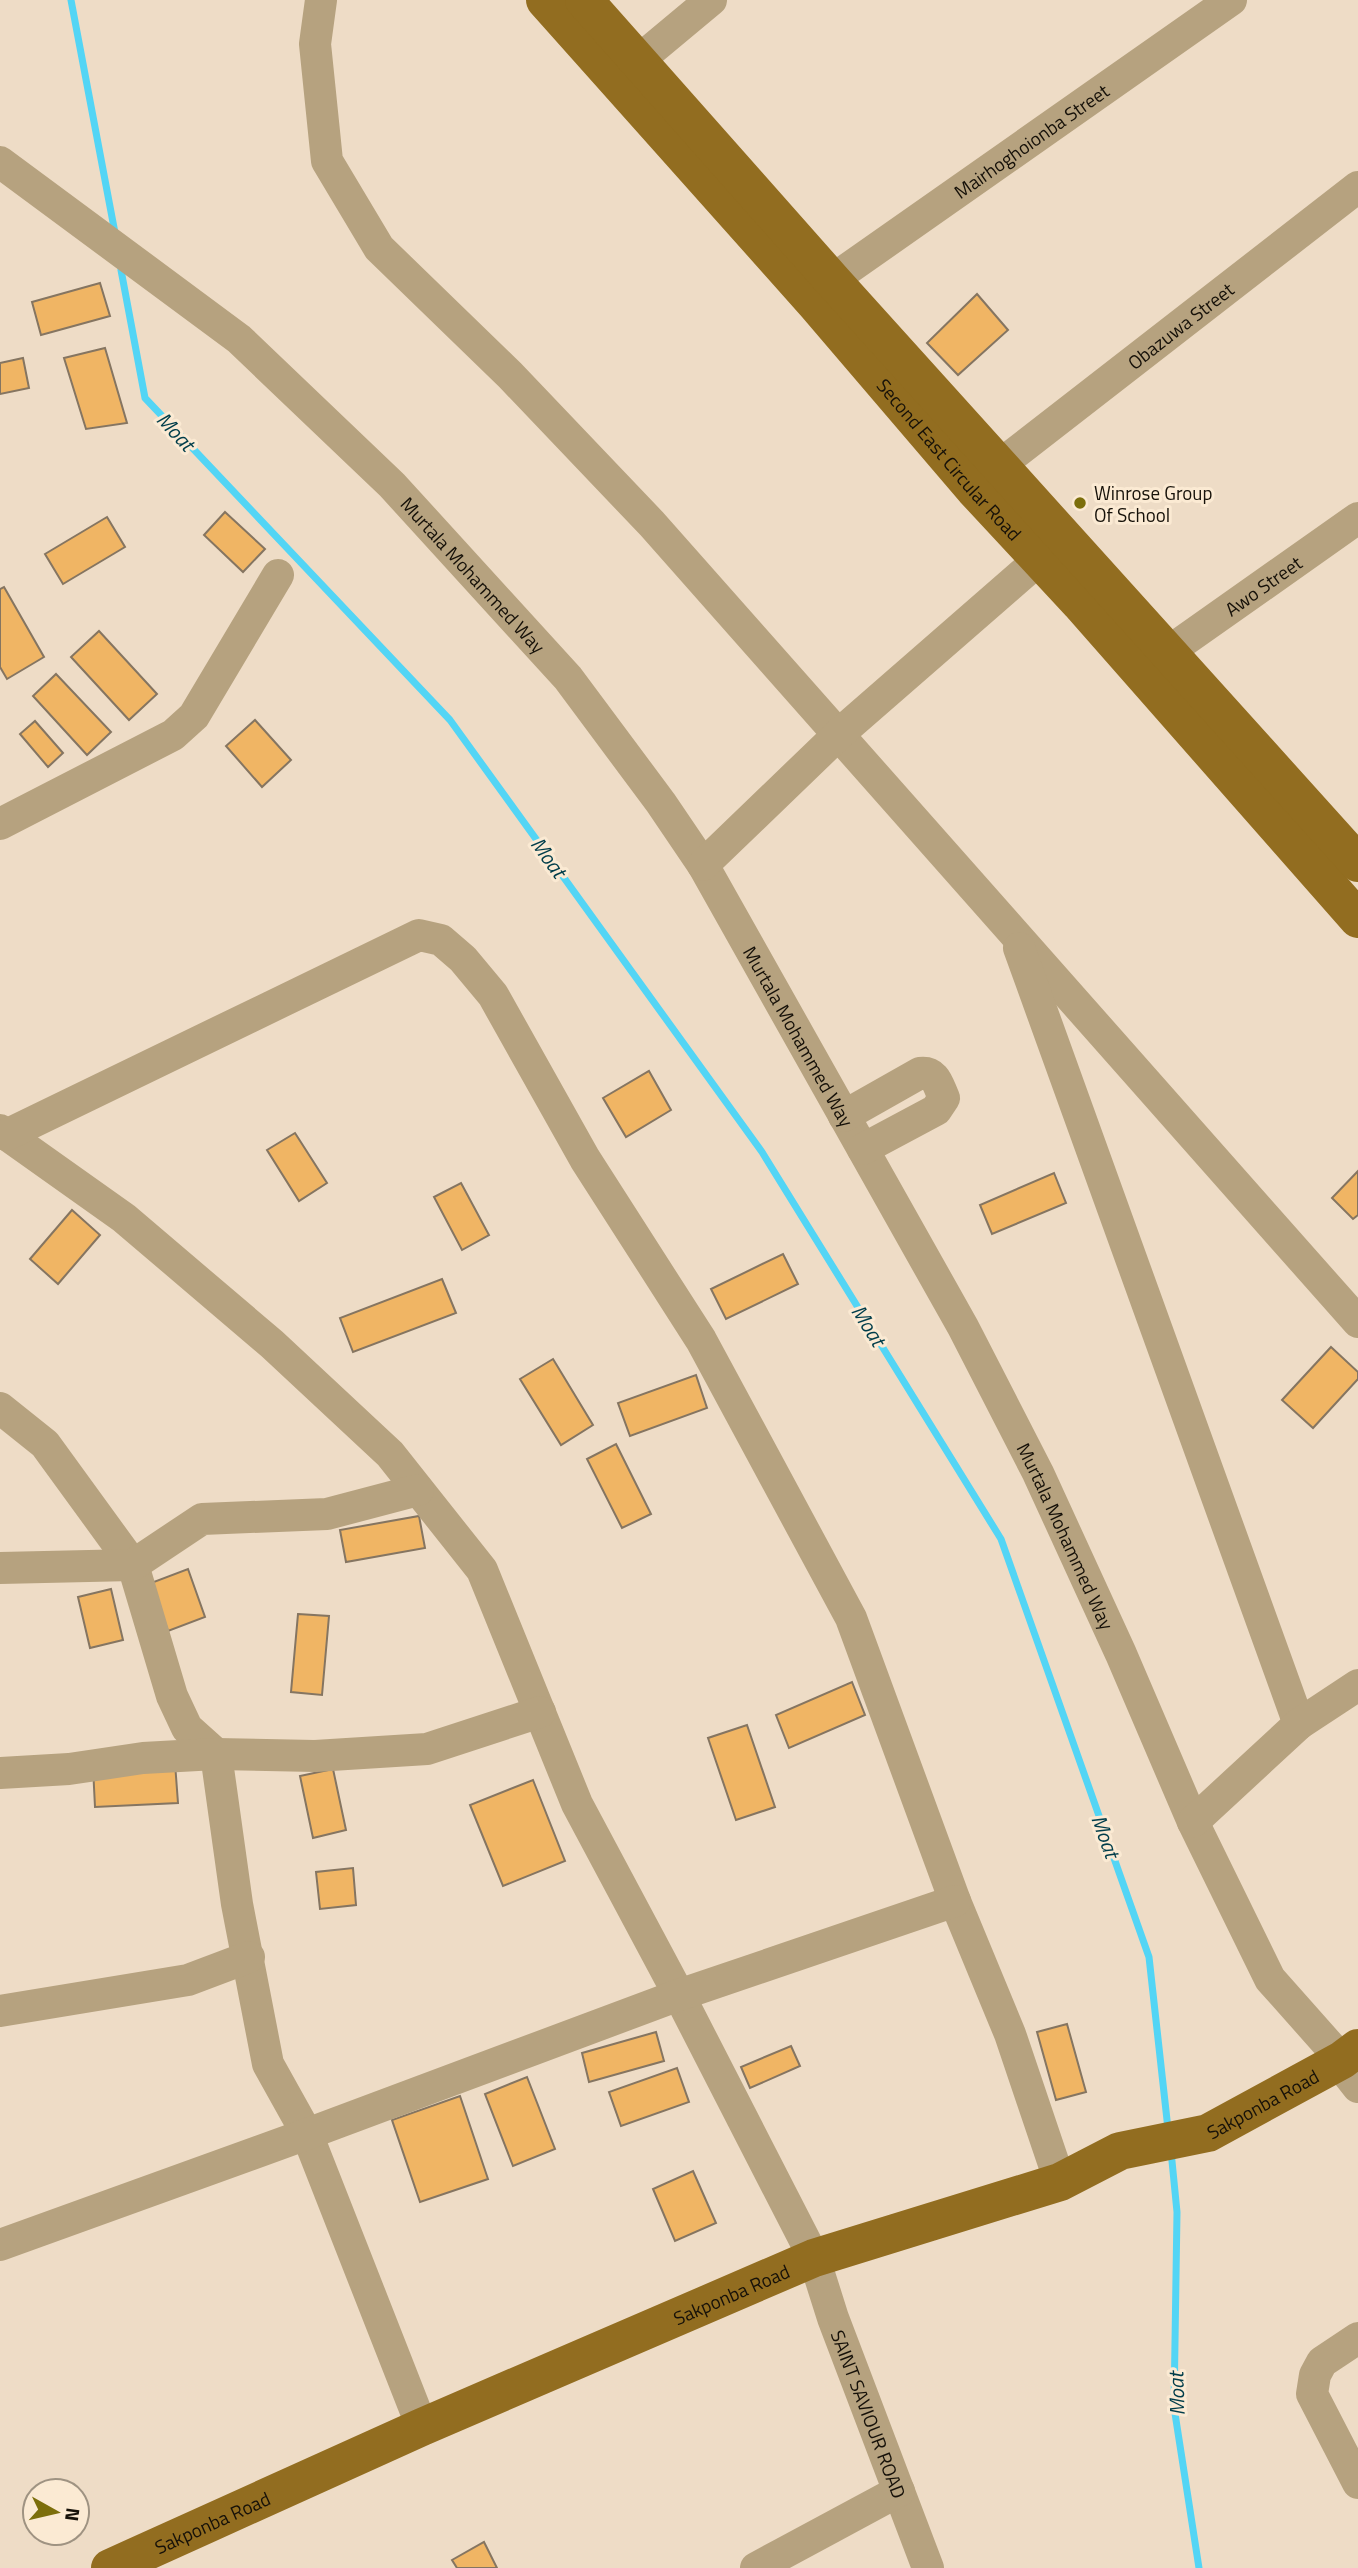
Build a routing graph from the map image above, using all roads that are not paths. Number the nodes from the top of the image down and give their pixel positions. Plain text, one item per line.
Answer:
1 (321, 0) edge
2 (545, 0) edge
3 (584, 0) edge
4 (711, 0) edge
5 (1231, 0) edge
6 (639, 60) junction
7 (0, 162) edge
8 (1358, 187) edge
9 (832, 280) junction
10 (1000, 465) junction
11 (1358, 518) edge
12 (1053, 548) junction
13 (278, 575) dead end
14 (1168, 652) junction
15 (839, 734) junction
16 (0, 824) edge
17 (1358, 863) edge
18 (704, 865) junction
19 (1358, 919) edge
20 (1012, 930) junction
21 (844, 1116) junction
22 (3, 1132) edge
23 (863, 1149) junction
24 (1358, 1322) edge
25 (0, 1408) edge
26 (418, 1490) junction
27 (134, 1565) junction
28 (0, 1568) edge
29 (1358, 1685) edge
30 (540, 1712) junction
31 (1298, 1724) junction
32 (216, 1754) junction
33 (0, 1773) edge
34 (1193, 1822) junction
35 (955, 1901) junction
36 (249, 1957) junction
37 (679, 1995) junction
38 (0, 2011) edge
39 (1353, 2065) edge
40 (307, 2134) junction
41 (1060, 2182) junction
42 (0, 2245) edge
43 (814, 2258) junction
44 (1358, 2338) edge
45 (422, 2427) junction
46 (1358, 2483) edge
47 (899, 2491) junction
48 (110, 2568) edge
49 (756, 2568) edge
50 (928, 2568) edge

1 - 15 street
2 - 12 main road, Second East Circular Road
3 - 6 main road, Second East Circular Road
4 - 6 street
5 - 9 street, Mairhoghoionba Street
6 - 9 main road, Second East Circular Road
7 - 18 street, Murtala Mohammed Way
8 - 10 street, Obazuwa Street
9 - 10 main road, Second East Circular Road
10 - 12 main road, Second East Circular Road
11 - 14 street, Awo Street
12 - 14 main road, Second East Circular Road
12 - 15 street
12 - 19 main road, Second East Circular Road
13 - 16 street
14 - 17 main road, Second East Circular Road
15 - 18 street
15 - 20 street
18 - 21 street, Murtala Mohammed Way
20 - 24 street
20 - 31 street
21 - 23 street, Murtala Mohammed Way
21 - 23 street
22 - 26 street, SAINT SAVIOUR ROAD
22 - 35 street
23 - 34 street, Murtala Mohammed Way
25 - 27 street
26 - 27 street
26 - 30 street, SAINT SAVIOUR ROAD
27 - 28 street
27 - 32 street
29 - 31 street
30 - 32 street
30 - 37 street, SAINT SAVIOUR ROAD
31 - 34 street
32 - 33 street
32 - 36 street
34 - 39 street, Murtala Mohammed Way
35 - 37 street
35 - 41 street
36 - 38 street
36 - 40 street
37 - 40 street
37 - 43 street, SAINT SAVIOUR ROAD
39 - 41 main road, Sakponba Road
40 - 42 street
40 - 45 street
41 - 43 main road, Sakponba Road
43 - 45 main road, Sakponba Road
43 - 47 street, SAINT SAVIOUR ROAD
44 - 46 street
45 - 48 main road, Sakponba Road
47 - 49 street
47 - 50 street, SAINT SAVIOUR ROAD

